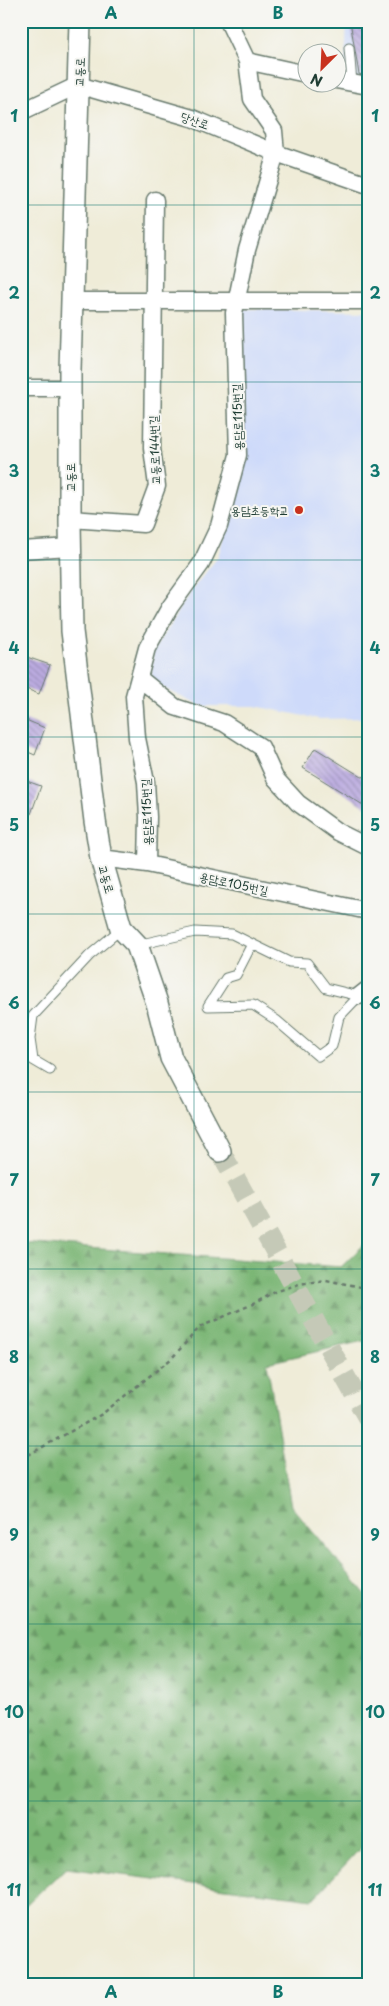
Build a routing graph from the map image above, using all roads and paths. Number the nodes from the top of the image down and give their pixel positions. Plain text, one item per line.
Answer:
1 (80, 21) edge
2 (228, 21) edge
3 (350, 48) dead end
4 (247, 61) junction
5 (296, 72) edge
6 (352, 83) edge
7 (78, 85) junction
8 (21, 112) edge
9 (276, 153) junction
10 (368, 184) edge
11 (155, 200) dead end
12 (237, 300) junction
13 (72, 301) junction
14 (155, 301) junction
15 (368, 301) edge
16 (21, 388) edge
17 (70, 388) junction
18 (70, 519) junction
19 (71, 548) junction
20 (21, 550) edge
21 (139, 678) junction
22 (368, 847) edge
23 (101, 858) junction
24 (147, 864) junction
25 (368, 911) edge
26 (122, 928) junction
27 (252, 944) junction
28 (137, 945) junction
29 (363, 992) edge
30 (50, 1070) dead end
31 (220, 1150) tunnel mouth
32 (368, 1286) edge
33 (21, 1459) edge

1 - 7 street, 교동로
2 - 4 street, 용담로115번길
3 - 6 lane
4 - 5 street
4 - 9 street, 용담로115번길
7 - 8 street
7 - 9 street, 당산로
7 - 13 street, 교동로
9 - 10 street, 당산로
9 - 12 street, 용담로115번길
11 - 14 street, 교동로144번길
12 - 14 street
12 - 15 street
12 - 21 street, 용담로115번길
13 - 14 street
13 - 17 street, 교동로
14 - 18 street, 교동로144번길
16 - 17 street
17 - 18 street, 교동로
18 - 19 street, 교동로
19 - 20 street
19 - 23 street, 교동로
21 - 22 street
21 - 24 street, 용담로115번길
23 - 24 street, 용담로105번길
23 - 26 street, 교동로
24 - 25 street, 용담로105번길
26 - 28 street, 교동로
26 - 30 lane
27 - 28 lane
27 - 29 lane
27 - 29 lane
28 - 31 street, 교동로
32 - 33 path

